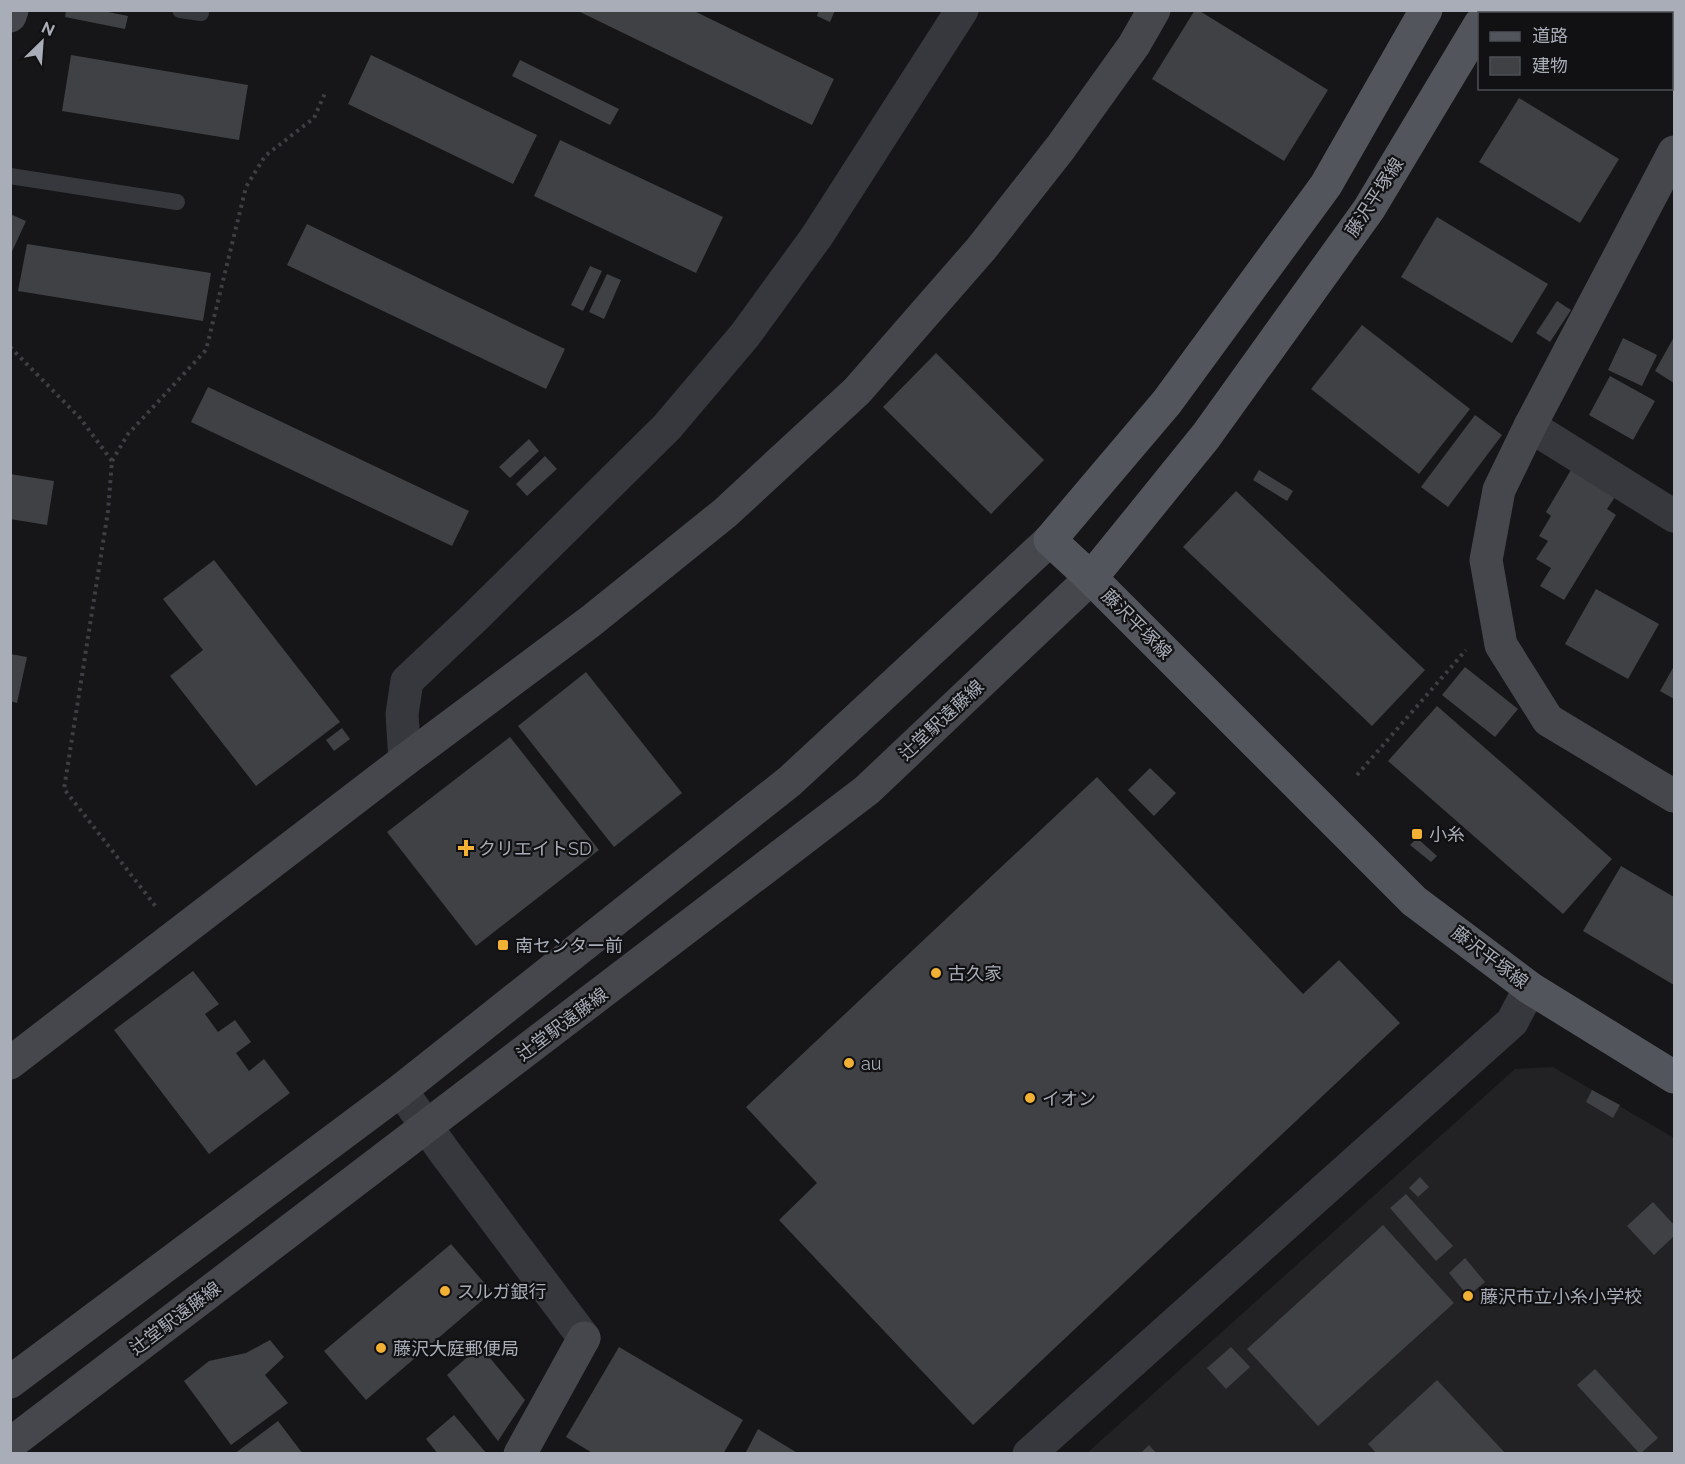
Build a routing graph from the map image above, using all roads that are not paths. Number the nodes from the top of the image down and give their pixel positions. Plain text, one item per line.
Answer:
1 (12, 10) edge
2 (180, 10) edge
3 (962, 10) edge
4 (1154, 10) edge
5 (1426, 10) edge
6 (201, 13) dead end
7 (10, 16) edge
8 (1478, 26) edge
9 (1674, 152) edge
10 (10, 176) edge
11 (177, 202) dead end
12 (1530, 426) junction
13 (1674, 516) edge
14 (1050, 540) junction
15 (1091, 578) junction
16 (405, 760) junction
17 (1674, 796) edge
18 (1530, 988) junction
19 (10, 1063) edge
20 (1674, 1077) edge
21 (401, 1090) junction
22 (427, 1127) junction
23 (10, 1382) edge
24 (10, 1444) edge
25 (520, 1454) edge
26 (1029, 1454) edge

1 - 7 street
2 - 6 lane
3 - 16 street
4 - 16 street
5 - 14 main road
8 - 15 main road, 藤沢平塚線
9 - 12 street
10 - 11 lane
12 - 13 street
12 - 17 street
14 - 15 main road
14 - 21 street
15 - 18 main road, 藤沢平塚線
15 - 22 street, 辻堂駅遠藤線
16 - 19 street
18 - 20 main road, 藤沢平塚線
18 - 26 street
21 - 22 street
21 - 23 street
22 - 24 street, 辻堂駅遠藤線
22 - 25 street

